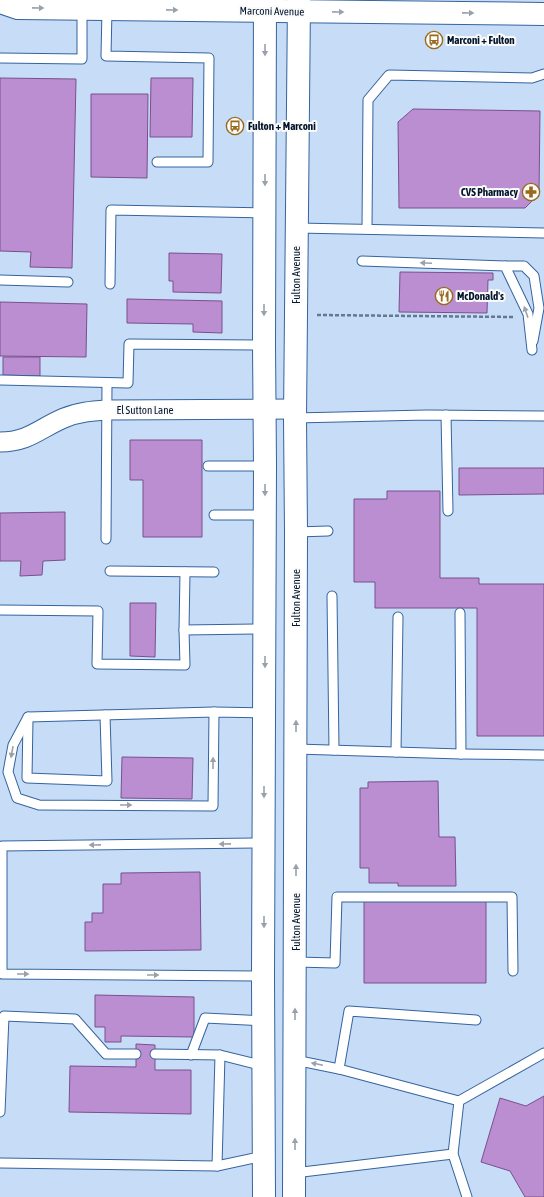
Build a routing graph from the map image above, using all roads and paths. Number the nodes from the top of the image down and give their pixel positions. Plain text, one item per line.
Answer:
1 (0, 2) edge
2 (265, 5) edge
3 (299, 6) edge
4 (82, 9) junction
5 (106, 9) junction
6 (544, 14) edge
7 (0, 58) edge
8 (544, 74) edge
9 (157, 162) dead end
10 (264, 213) junction
11 (297, 228) junction
12 (367, 229) junction
13 (544, 233) edge
14 (362, 261) dead end
15 (505, 266) junction
16 (0, 280) edge
17 (68, 282) dead end
18 (110, 284) dead end
19 (313, 315) dead end
20 (528, 317) junction
21 (264, 344) junction
22 (0, 380) edge
23 (107, 382) junction
24 (264, 409) junction
25 (107, 410) junction
26 (295, 413) junction
27 (446, 415) junction
28 (544, 416) edge
29 (0, 442) edge
30 (208, 466) dead end
31 (265, 466) junction
32 (448, 511) dead end
33 (214, 515) dead end
34 (265, 515) junction
35 (328, 530) dead end
36 (296, 532) junction
37 (106, 539) dead end
38 (110, 570) dead end
39 (184, 572) junction
40 (214, 572) dead end
41 (332, 596) dead end
42 (0, 610) edge
43 (460, 613) dead end
44 (398, 617) dead end
45 (265, 629) junction
46 (184, 630) junction
47 (214, 712) junction
48 (264, 713) junction
49 (105, 715) junction
50 (28, 717) junction
51 (296, 749) junction
52 (334, 750) junction
53 (396, 752) junction
54 (461, 754) junction
55 (544, 755) edge
56 (264, 844) junction
57 (296, 962) junction
58 (513, 971) dead end
59 (263, 976) junction
60 (476, 1020) dead end
61 (264, 1021) junction
62 (544, 1053) edge
63 (136, 1054) dead end
64 (155, 1054) dead end
65 (190, 1055) junction
66 (220, 1055) junction
67 (295, 1060) junction
68 (264, 1066) junction
69 (339, 1069) junction
70 (459, 1101) junction
71 (0, 1112) edge
72 (453, 1154) junction
73 (264, 1156) junction
74 (0, 1163) edge
75 (217, 1166) junction
76 (294, 1173) junction
77 (264, 1197) edge
78 (294, 1197) edge
79 (467, 1197) edge

1 -> 4 main road, Marconi Avenue
2 - 3 main road, Marconi Avenue
5 -> 2 main road, Marconi Avenue
2 -> 10 main road
3 -> 6 main road, Marconi Avenue
3 - 11 main road, Fulton Avenue
4 - 5 main road, Marconi Avenue
4 - 7 lane
5 - 9 lane
8 - 12 lane
10 - 18 lane
10 -> 21 main road
11 - 12 lane
11 - 26 main road, Fulton Avenue
12 - 13 lane
15 -> 14 lane
20 -> 15 lane
15 - 20 lane
16 - 17 lane
19 - 20 path
21 - 23 lane
21 - 24 main road
22 - 23 lane
23 - 25 lane
24 - 25 street, El Sutton Lane
24 - 26 street, El Sutton Lane
24 - 31 main road
25 - 29 street, El Sutton Lane
25 - 37 lane
26 - 27 lane
26 - 36 main road, Fulton Avenue
27 - 28 lane
27 - 32 lane
30 - 31 lane
31 -> 34 main road
33 - 34 lane
34 - 45 main road
35 - 36 lane
51 -> 36 main road, Fulton Avenue
38 - 39 lane
39 - 40 lane
39 - 46 lane
41 - 52 lane
42 - 46 lane
43 - 54 lane
44 - 53 lane
45 - 46 lane
45 -> 48 main road
47 - 48 lane
47 - 49 lane
50 -> 47 lane
48 -> 56 main road
49 - 50 lane
49 - 50 lane
51 - 52 lane
57 -> 51 main road, Fulton Avenue
52 - 53 lane
53 - 54 lane
54 - 55 lane
56 -> 59 main road
56 -> 59 lane
57 - 58 lane
67 -> 57 main road, Fulton Avenue
59 - 61 main road
60 - 69 lane
61 - 65 lane
61 - 68 main road
62 - 70 lane
63 - 71 lane
64 - 65 lane
65 - 66 lane
66 - 68 lane
66 - 75 lane
69 -> 67 lane
76 -> 67 main road, Fulton Avenue
68 - 73 main road
69 - 70 lane
70 - 72 lane
72 - 76 lane
72 - 79 lane
73 - 75 lane
73 - 77 main road
74 - 75 lane
76 - 78 main road, Fulton Avenue

